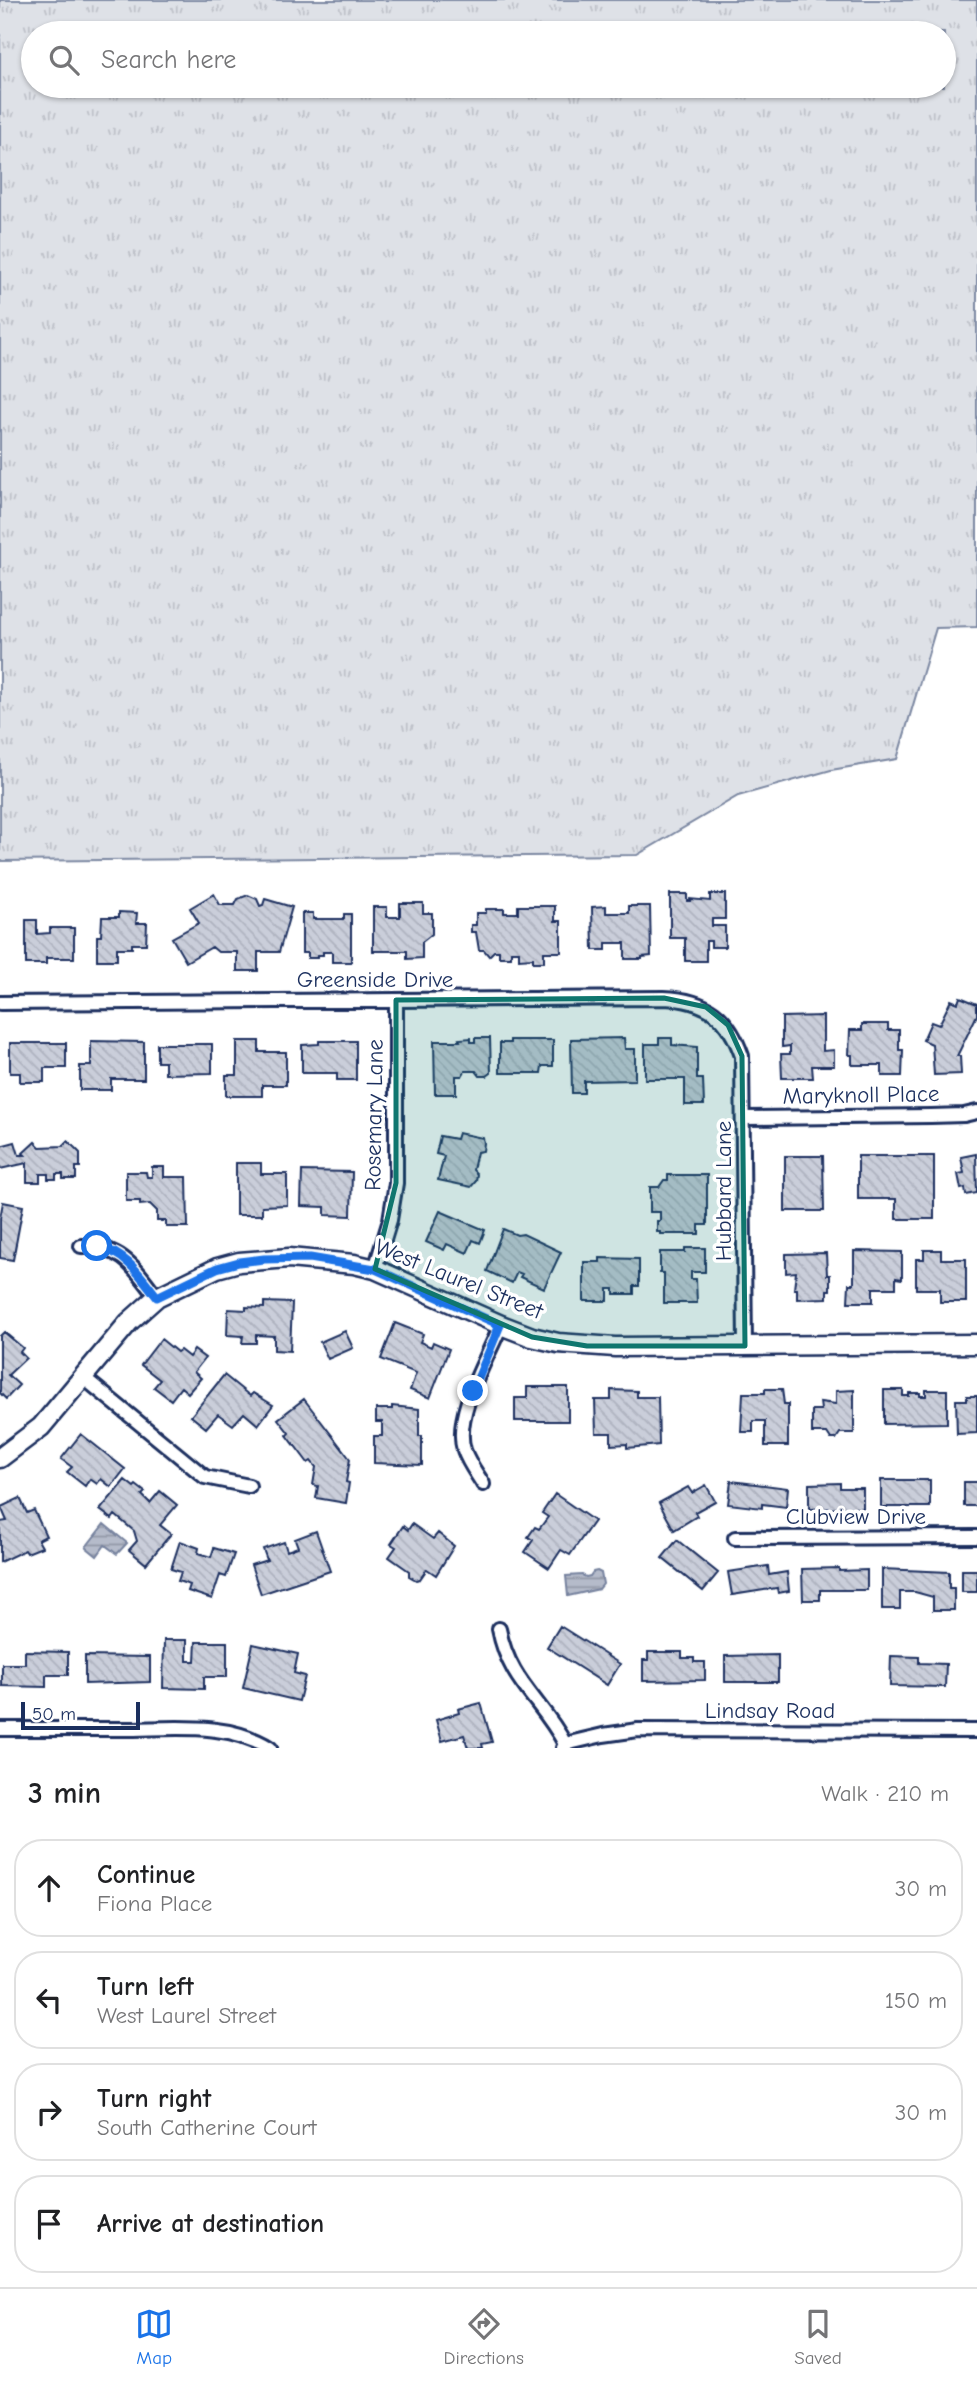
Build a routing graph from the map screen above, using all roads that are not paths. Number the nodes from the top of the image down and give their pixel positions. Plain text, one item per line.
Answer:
1 (396, 1000) junction
2 (0, 1003) edge
3 (736, 1038) joint
4 (977, 1112) edge
5 (744, 1118) junction
6 (81, 1246) dead end
7 (375, 1269) junction
8 (157, 1297) junction
9 (500, 1325) junction
10 (977, 1344) edge
11 (745, 1346) junction
12 (83, 1377) junction
13 (0, 1458) edge
14 (483, 1484) dead end
15 (249, 1486) dead end
16 (977, 1537) edge
17 (735, 1538) dead end
18 (499, 1629) dead end
19 (0, 1729) edge
20 (977, 1731) edge
21 (564, 1746) edge
22 (270, 1748) edge

1 - 2 street, Greenside Drive
1 - 3 street, Greenside Drive
1 - 7 street, Rosemary Lane
3 - 5 street, Hubbard Lane
4 - 5 street, Maryknoll Place
5 - 11 street, Hubbard Lane
6 - 8 street
7 - 8 street, West Laurel Street
7 - 9 street, West Laurel Street
8 - 12 street, West Laurel Street
9 - 11 street, West Laurel Street
9 - 14 street
10 - 11 street, West Laurel Street
12 - 13 street, West Laurel Street
12 - 15 street
16 - 17 street, Clubview Drive
18 - 21 street
19 - 22 street
20 - 21 street, Lindsay Road

